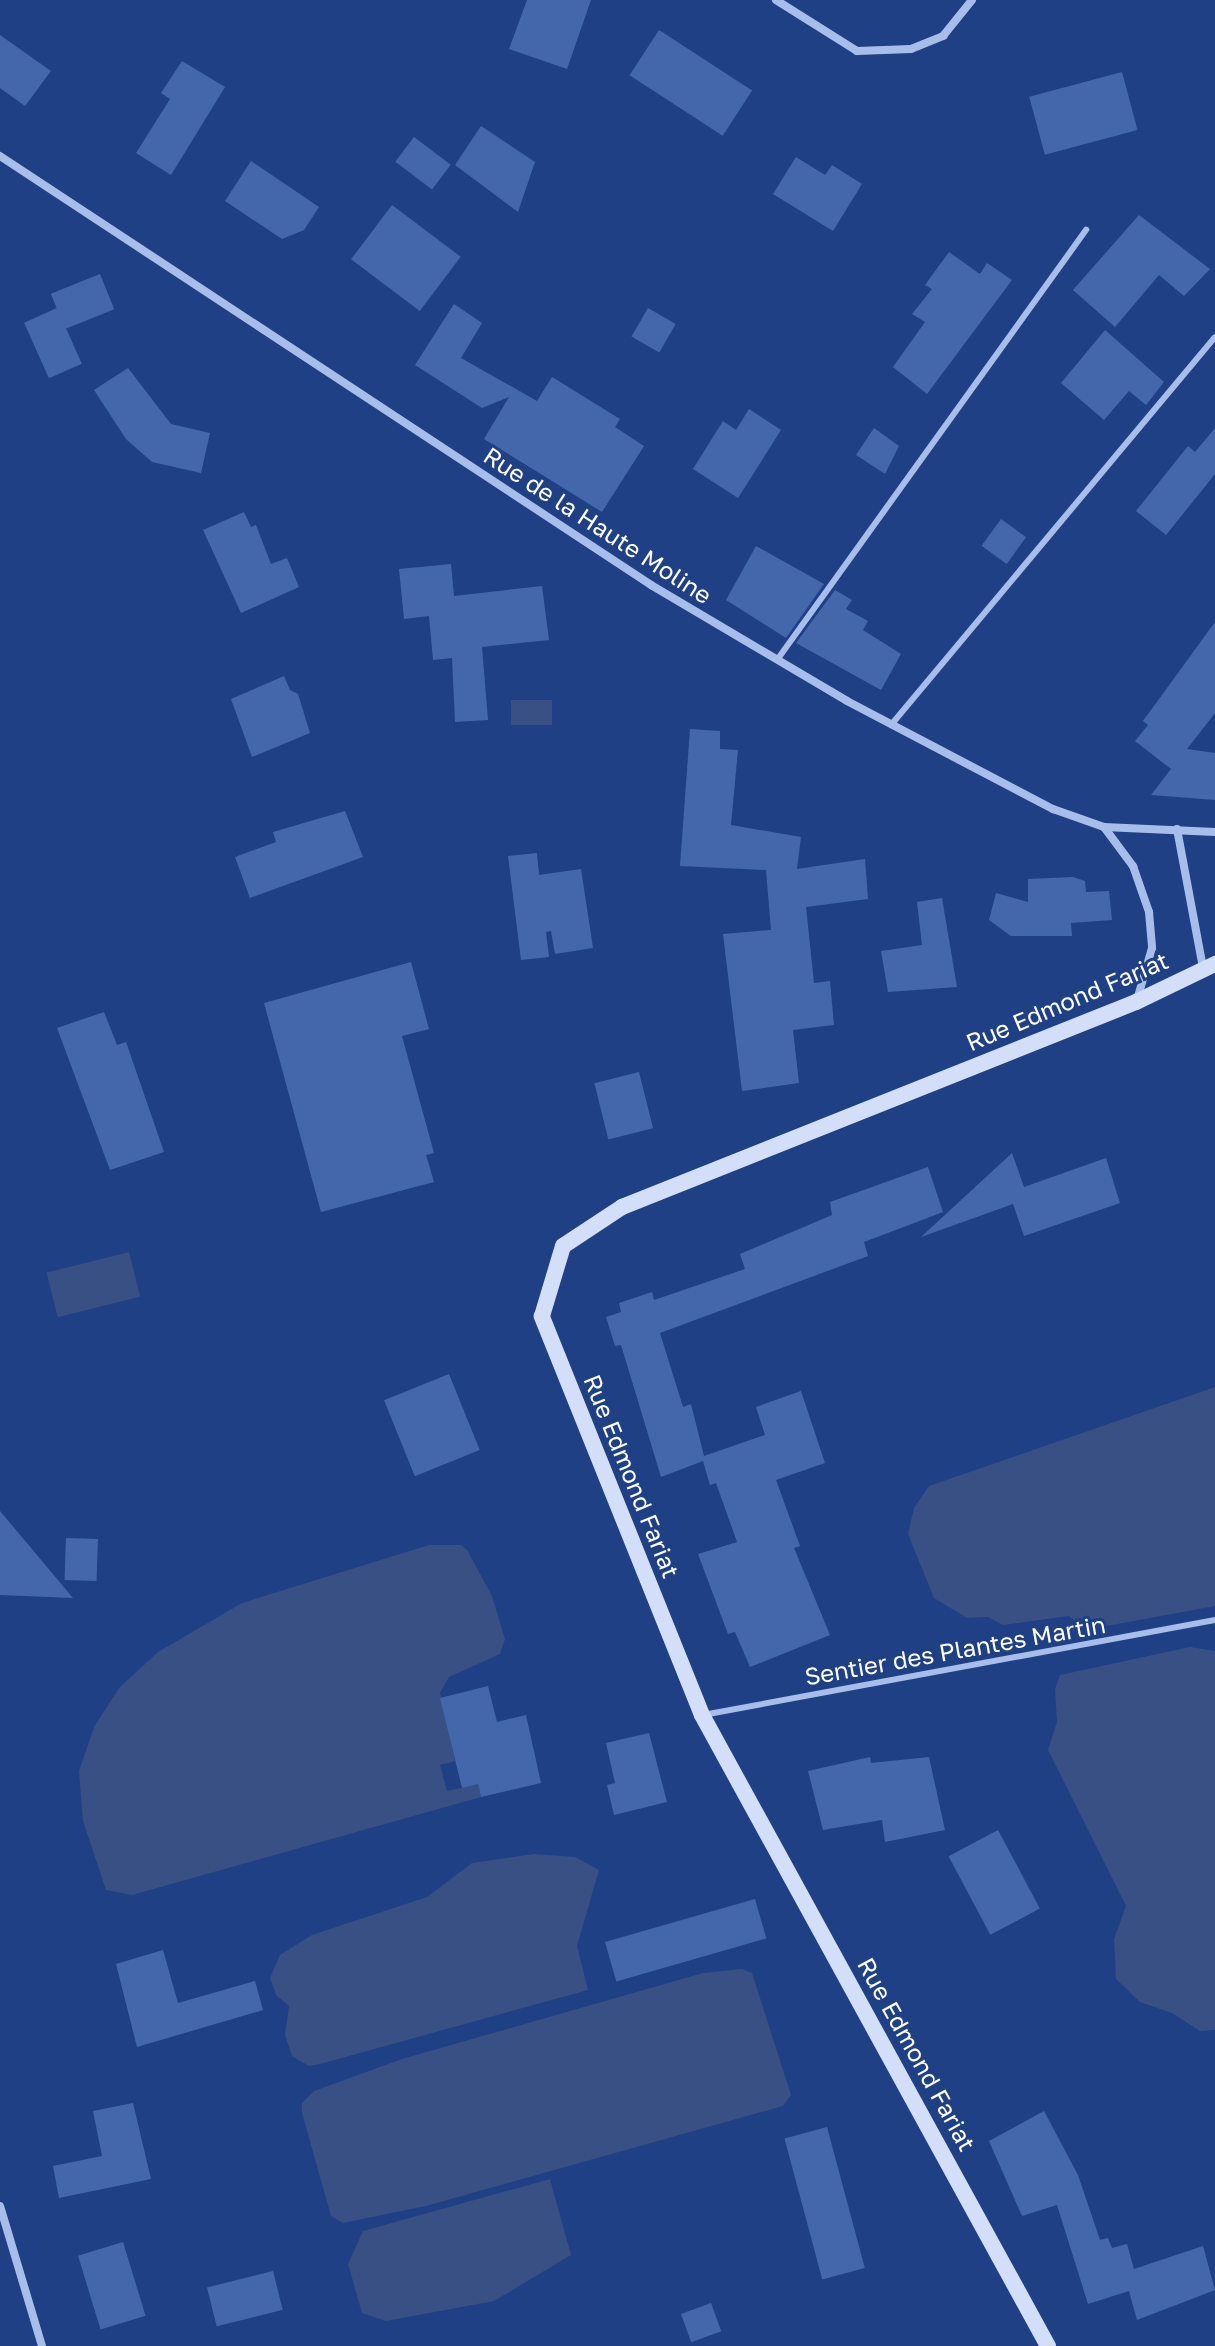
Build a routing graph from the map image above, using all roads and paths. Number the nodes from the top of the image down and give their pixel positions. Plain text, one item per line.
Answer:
1 (776, 0) edge
2 (972, 0) edge
3 (0, 156) edge
4 (1086, 230) dead end
5 (1215, 337) edge
6 (777, 660) junction
7 (891, 725) junction
8 (1104, 827) junction
9 (1177, 829) junction
10 (1215, 832) edge
11 (1209, 966) edge
12 (1136, 1002) junction
13 (1215, 1620) edge
14 (702, 1715) junction
15 (0, 2206) edge
16 (42, 2346) edge
17 (1048, 2346) edge

1 - 2 street
3 - 6 street, Rue de la Haute Moline
4 - 6 lane
5 - 7 lane
6 - 7 street, Rue de la Haute Moline
7 - 8 street, Rue de la Haute Moline
8 - 9 street, Rue de la Haute Moline
8 - 12 street
9 - 10 street, Rue de la Haute Moline
9 - 11 street
11 - 12 street, Rue Edmond Fariat
12 - 14 street, Rue Edmond Fariat
13 - 14 lane, Sentier des Plantes Martin
14 - 17 street, Rue Edmond Fariat
15 - 16 street

